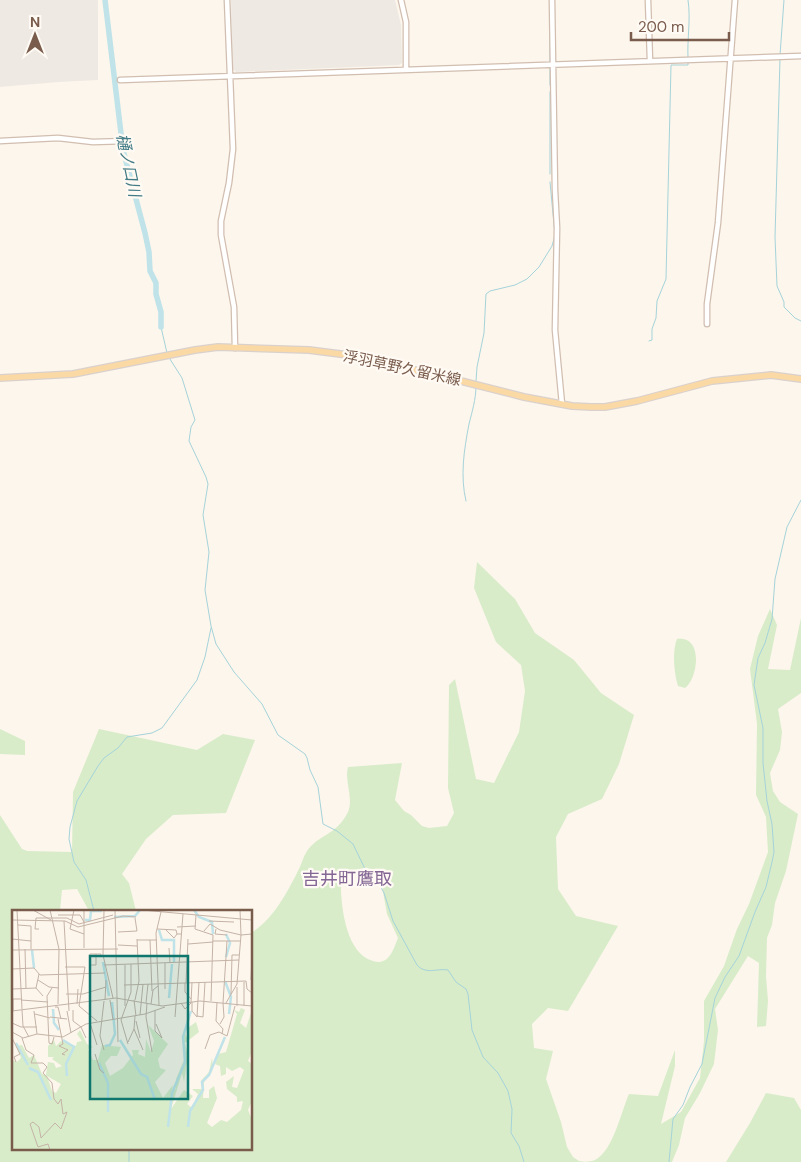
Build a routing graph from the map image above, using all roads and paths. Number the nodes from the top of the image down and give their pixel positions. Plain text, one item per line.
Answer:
1 (227, 0) edge
2 (401, 0) edge
3 (552, 0) edge
4 (648, 0) edge
5 (735, 0) edge
6 (801, 56) edge
7 (731, 59) junction
8 (650, 61) junction
9 (553, 64) junction
10 (406, 70) junction
11 (230, 76) junction
12 (120, 80) dead end
13 (0, 141) edge
14 (123, 141) dead end
15 (707, 324) dead end
16 (235, 348) junction
17 (0, 378) edge
18 (801, 379) edge
19 (562, 404) junction

1 - 11 street
2 - 10 street
3 - 9 street
4 - 8 street
5 - 7 street
6 - 7 street
7 - 8 street
7 - 15 street
8 - 9 street
9 - 10 street
9 - 19 street
10 - 11 street
11 - 12 street
11 - 16 street
13 - 14 street
16 - 17 main road, 浮羽草野久留米線
16 - 19 main road, 浮羽草野久留米線
18 - 19 main road, 浮羽草野久留米線

